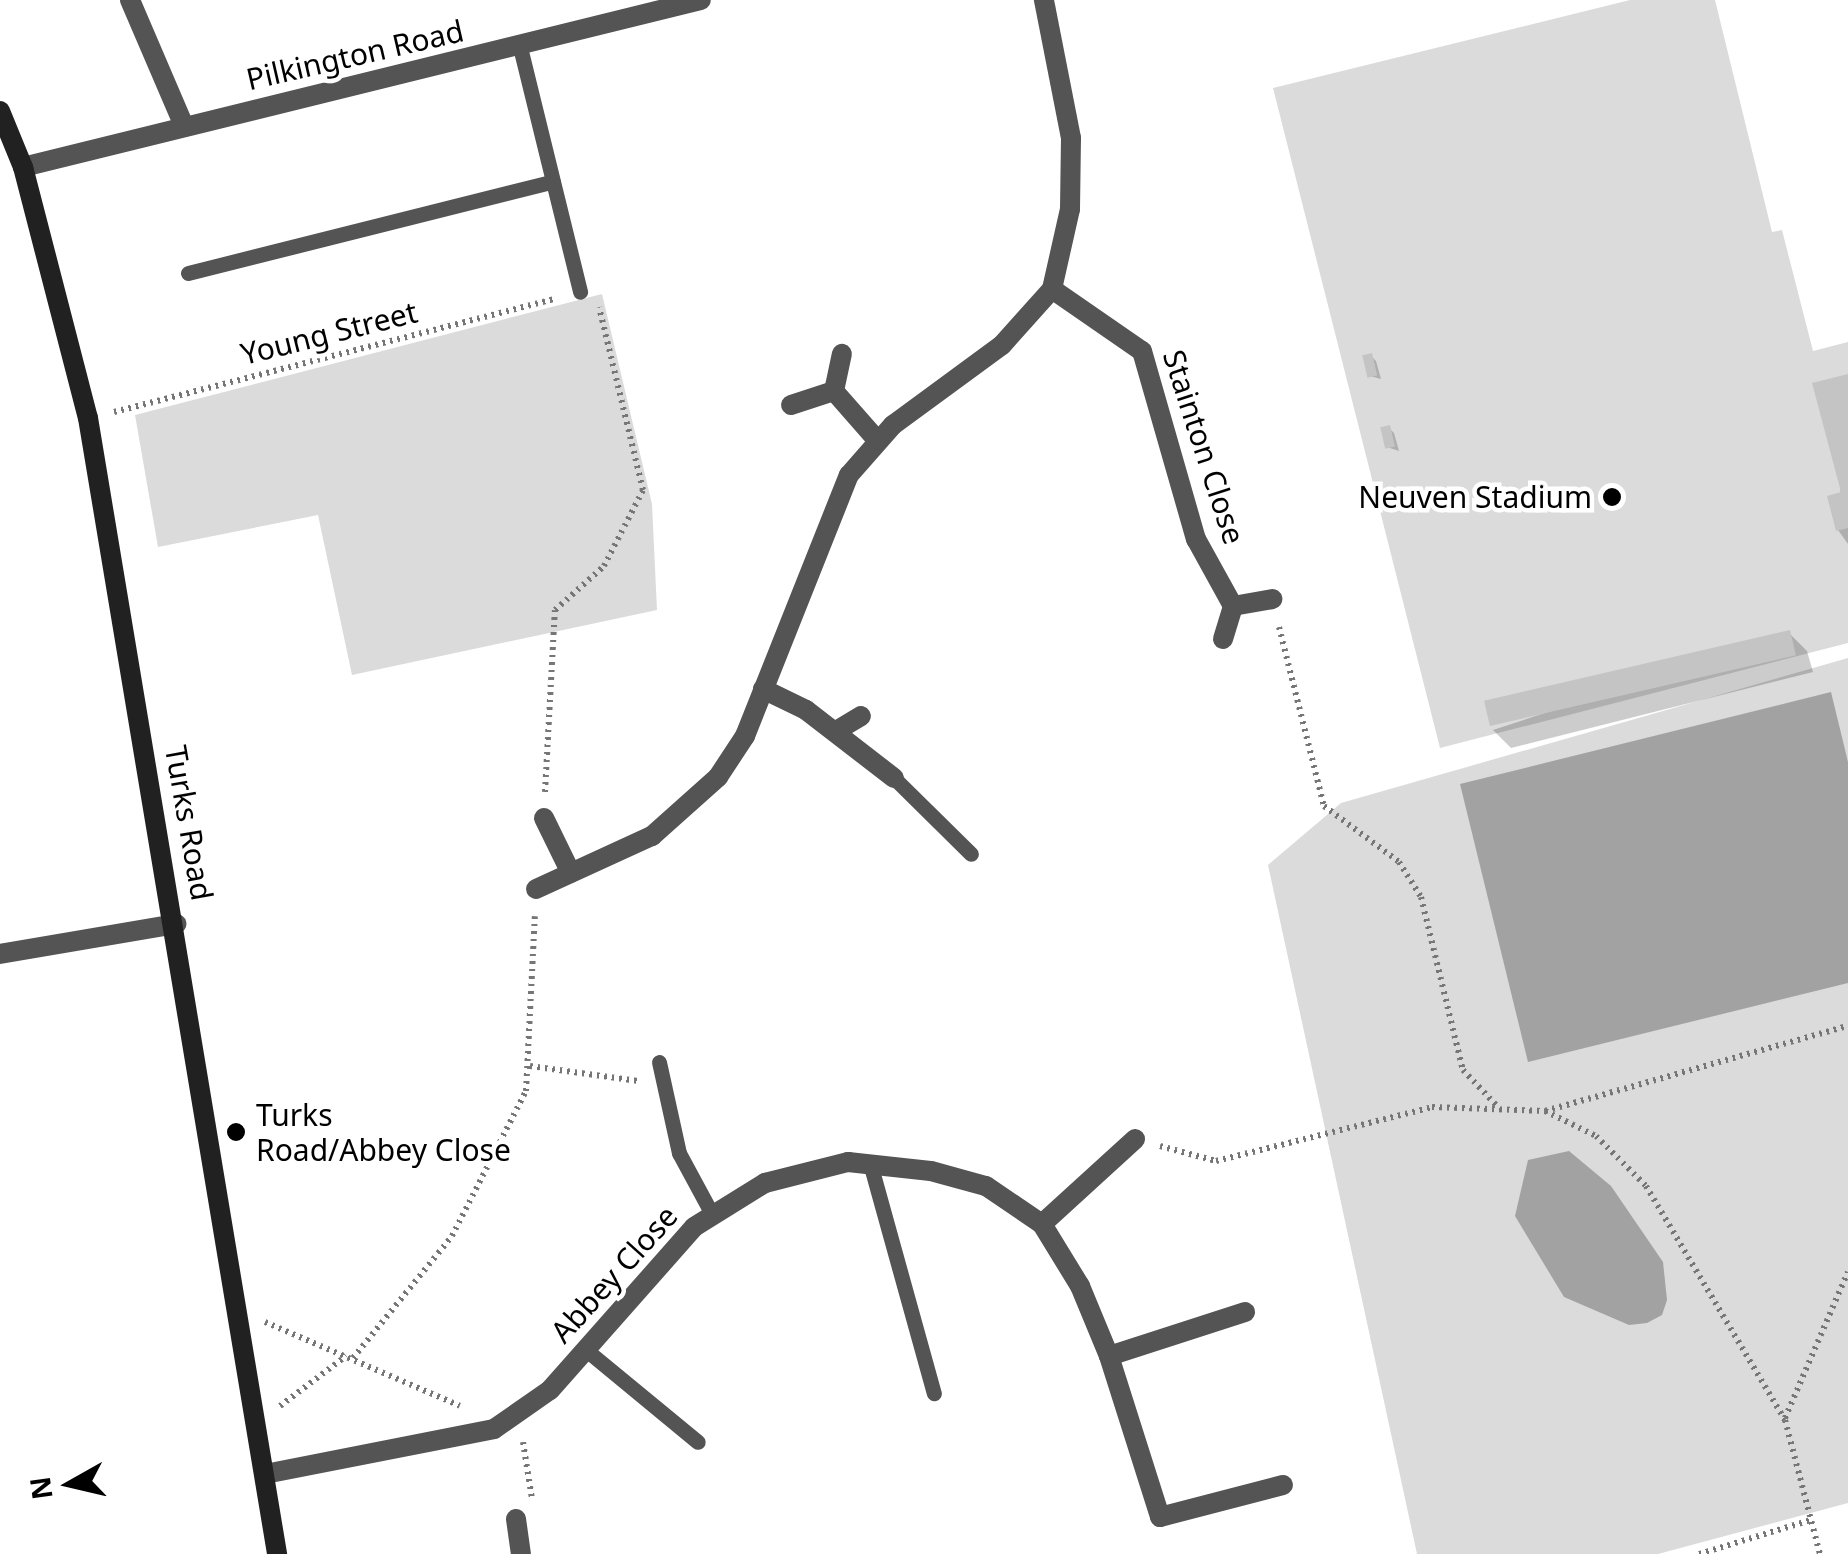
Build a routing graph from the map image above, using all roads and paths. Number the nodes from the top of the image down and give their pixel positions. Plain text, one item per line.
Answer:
1 (130, 0) edge
2 (701, 0) edge
3 (1044, 0) edge
4 (520, 48) junction
5 (0, 111) edge
6 (184, 126) junction
7 (23, 167) junction
8 (553, 181) junction
9 (188, 273) dead end
10 (1052, 289) junction
11 (580, 292) junction
12 (842, 354) dead end
13 (834, 391) junction
14 (791, 405) dead end
15 (88, 418) junction
16 (878, 441) junction
17 (1272, 598) joint
18 (1233, 606) junction
19 (1223, 639) dead end
20 (764, 688) junction
21 (861, 716) dead end
22 (836, 731) junction
23 (894, 778) joint
24 (544, 818) joint
25 (971, 854) dead end
26 (572, 873) junction
27 (536, 890) joint
28 (176, 924) junction
29 (0, 954) edge
30 (1848, 1026) edge
31 (658, 1062) dead end
32 (530, 1066) junction
33 (664, 1085) junction
34 (1498, 1107) junction
35 (1545, 1111) junction
36 (1135, 1139) joint
37 (870, 1163) junction
38 (712, 1214) junction
39 (1042, 1224) junction
40 (1848, 1272) edge
41 (238, 1312) junction
42 (1245, 1312) dead end
43 (586, 1349) junction
44 (1109, 1356) junction
45 (350, 1357) junction
46 (934, 1393) dead end
47 (519, 1416) junction
48 (1784, 1420) junction
49 (257, 1423) junction
50 (494, 1429) junction
51 (698, 1442) dead end
52 (265, 1474) junction
53 (1283, 1485) dead end
54 (516, 1519) joint
55 (1811, 1520) junction
56 (278, 1554) edge
57 (522, 1554) edge
58 (1699, 1554) edge
59 (1820, 1554) edge

1 - 6 street
2 - 4 street, Pilkington Road
3 - 10 street
4 - 6 street, Pilkington Road
4 - 8 lane
5 - 7 street, Turks Road
6 - 7 street, Pilkington Road
7 - 15 street, Turks Road
8 - 9 lane
8 - 11 lane
10 - 16 street
10 - 18 street, Stainton Close
11 - 15 path, Young Street
11 - 24 path
12 - 13 street
13 - 14 street
13 - 16 street
15 - 28 street, Turks Road
16 - 20 street
17 - 18 street
17 - 34 path
18 - 19 street
20 - 22 street
20 - 26 street
21 - 22 street
22 - 23 street
23 - 25 lane
24 - 26 street
26 - 27 street
27 - 32 path
28 - 29 street
28 - 41 street, Turks Road
30 - 35 path
31 - 33 lane
32 - 33 path
32 - 45 path
33 - 38 lane
34 - 35 path
34 - 36 path
35 - 48 path
36 - 39 street
37 - 38 street, Abbey Close
37 - 39 street, Abbey Close
37 - 46 lane
38 - 43 street, Abbey Close
39 - 44 street, Abbey Close
40 - 48 path
41 - 45 path
41 - 49 street, Turks Road
42 - 44 street
43 - 47 street, Abbey Close
43 - 51 lane
44 - 53 street, Abbey Close
45 - 49 path
45 - 50 path
47 - 50 street, Abbey Close
47 - 54 path
48 - 55 path
49 - 52 street, Turks Road
50 - 52 street, Abbey Close
52 - 56 street, Turks Road
54 - 57 street
55 - 58 path
55 - 59 path

